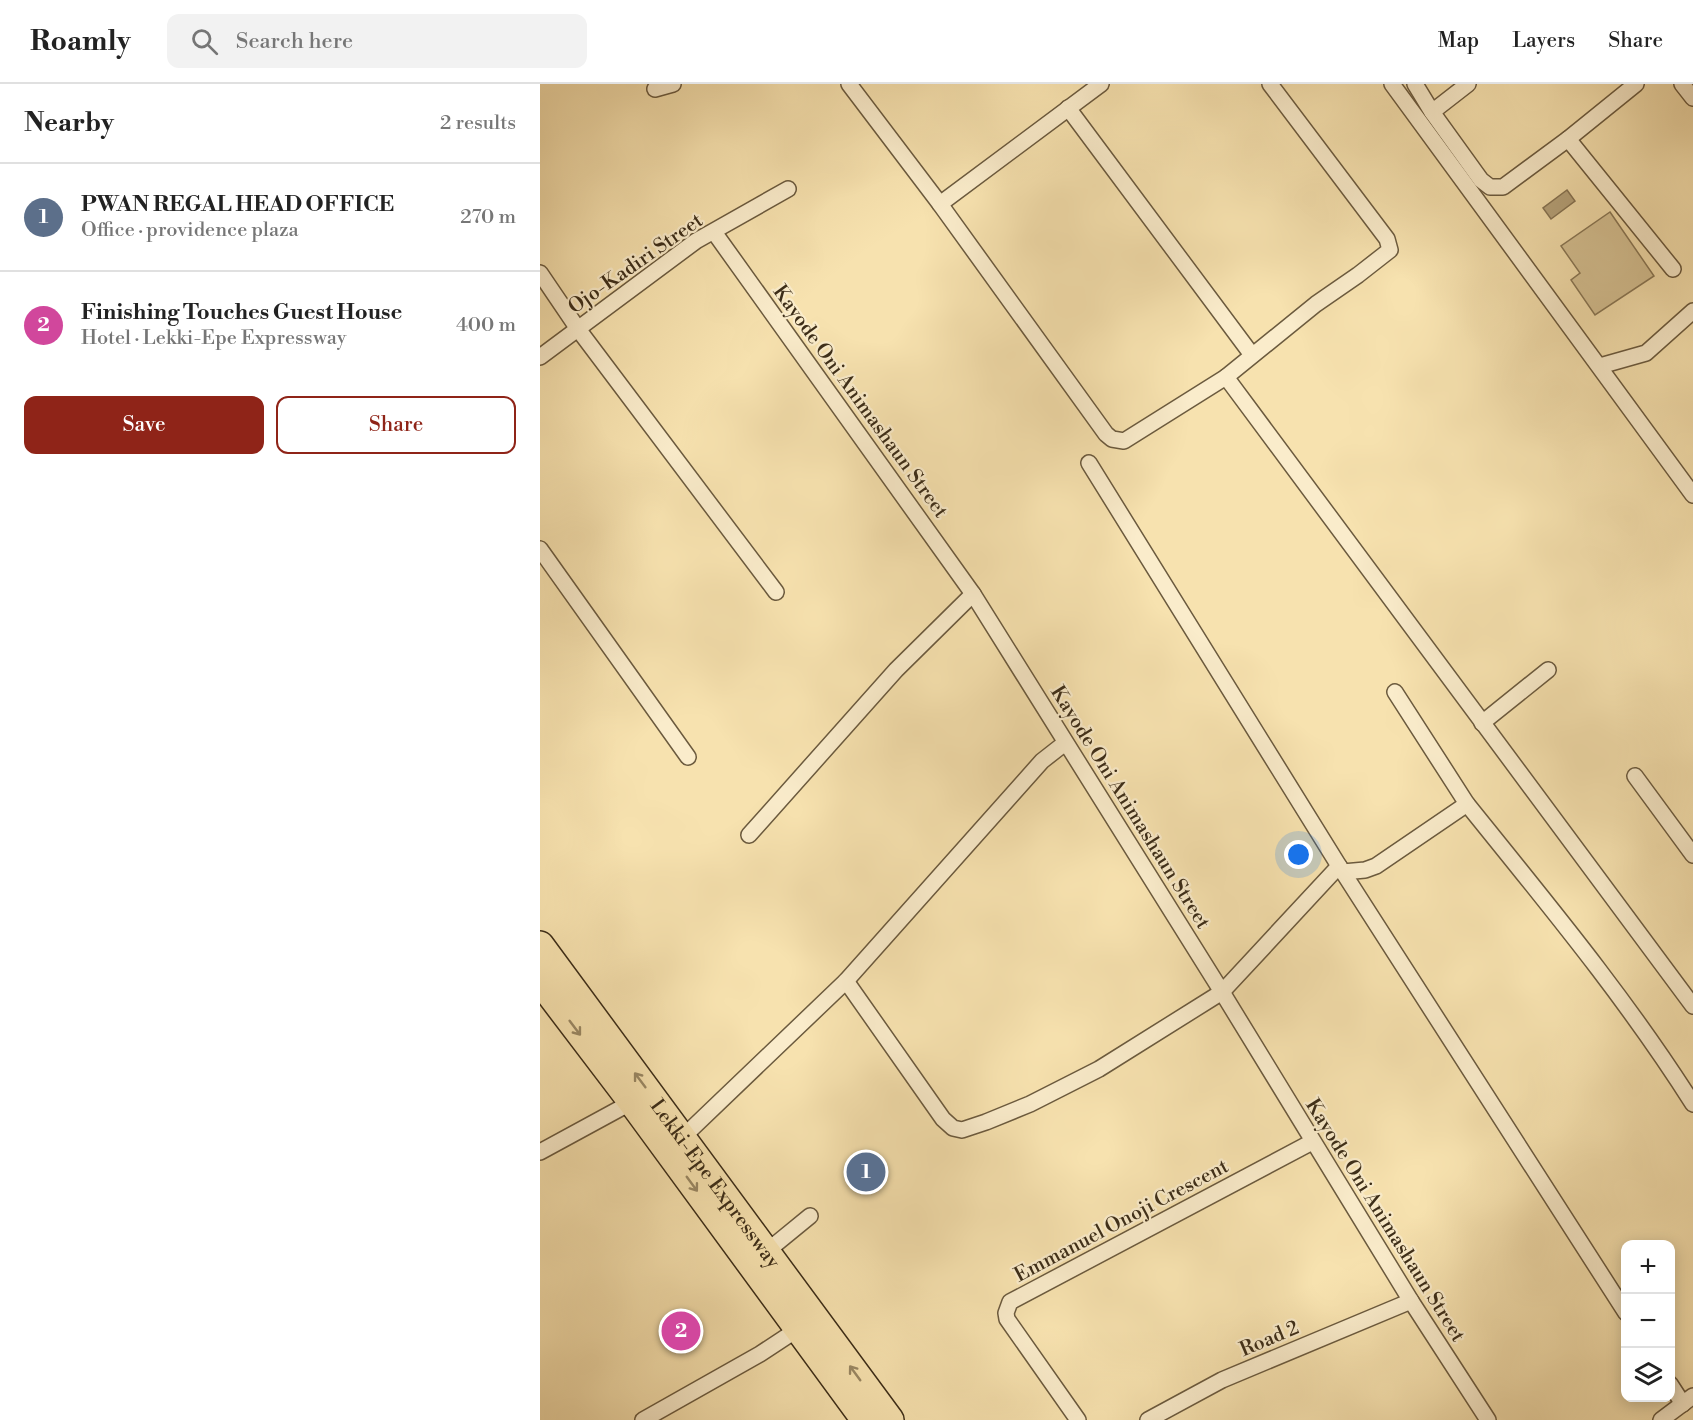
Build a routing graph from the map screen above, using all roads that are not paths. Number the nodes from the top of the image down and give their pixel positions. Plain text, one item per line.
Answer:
1 (674, 84) edge
2 (849, 84) edge
3 (1101, 84) edge
4 (1270, 84) edge
5 (1392, 84) edge
6 (1415, 84) edge
7 (1468, 84) edge
8 (1636, 84) edge
9 (1682, 84) edge
10 (655, 89) dead end
11 (1693, 98) edge
12 (1068, 108) junction
13 (1432, 112) junction
14 (1568, 139) junction
15 (788, 189) dead end
16 (940, 204) junction
17 (714, 232) junction
18 (1673, 269) dead end
19 (540, 273) edge
20 (1693, 311) edge
21 (578, 329) junction
22 (1252, 355) junction
23 (540, 357) edge
24 (1600, 366) junction
25 (1226, 377) junction
26 (1089, 463) dead end
27 (1693, 495) edge
28 (540, 549) edge
29 (776, 592) dead end
30 (974, 594) junction
31 (1548, 670) dead end
32 (1395, 692) dead end
33 (1482, 723) junction
34 (1065, 743) junction
35 (688, 757) dead end
36 (1635, 776) dead end
37 (1467, 804) junction
38 (749, 835) dead end
39 (1693, 855) edge
40 (1341, 869) junction
41 (540, 945) edge
42 (540, 981) edge
43 (846, 981) junction
44 (1222, 992) junction
45 (1693, 1006) edge
46 (632, 1102) junction
47 (1693, 1104) edge
48 (683, 1137) junction
49 (1312, 1142) junction
50 (540, 1152) edge
51 (810, 1216) dead end
52 (766, 1251) junction
53 (1411, 1301) junction
54 (1621, 1305) edge
55 (798, 1329) junction
56 (1675, 1388) edge
57 (1688, 1400) edge
58 (669, 1407) junction
59 (643, 1420) edge
60 (678, 1420) edge
61 (865, 1420) edge
62 (890, 1420) edge
63 (1078, 1420) edge
64 (1148, 1420) edge
65 (1488, 1420) edge
66 (1661, 1420) edge

1 - 10 street
2 - 16 street
3 - 12 street
4 - 22 street
5 - 24 street
6 - 13 street
7 - 13 street
8 - 14 street
9 - 11 street
12 - 16 street
12 - 22 street
13 - 14 street
14 - 18 street
15 - 17 street, Ojo-Kadiri Street
16 - 25 street
17 - 21 street, Ojo-Kadiri Street
17 - 30 street, Kayode Oni Animashaun Street
19 - 21 street
20 - 24 street
21 - 23 street, Ojo-Kadiri Street
21 - 29 street
22 - 25 street
24 - 27 street
25 - 33 street
26 - 40 street
28 - 35 street
30 - 34 street, Kayode Oni Animashaun Street
30 - 38 street
31 - 33 street
32 - 37 street
33 - 45 street
34 - 43 street
34 - 44 street, Kayode Oni Animashaun Street
36 - 39 street
37 - 40 street
37 - 47 street
40 - 44 street
40 - 54 street
48 -> 41 highway, Lekki-Epe Expressway
42 -> 46 highway, Lekki-Epe Expressway
43 - 44 street
43 - 48 street
44 - 49 street, Kayode Oni Animashaun Street
46 - 50 street
46 -> 55 highway, Lekki-Epe Expressway
48 - 52 highway, Lekki-Epe Expressway
49 - 53 street, Kayode Oni Animashaun Street
49 - 63 street, Emmanuel Onoji Crescent
51 - 52 street
62 -> 52 highway, Lekki-Epe Expressway
53 - 64 street, Road 2
53 - 65 street, Kayode Oni Animashaun Street
55 - 58 street
55 - 61 highway, Lekki-Epe Expressway
56 - 57 street
57 - 66 street
58 - 59 street
58 - 60 street

